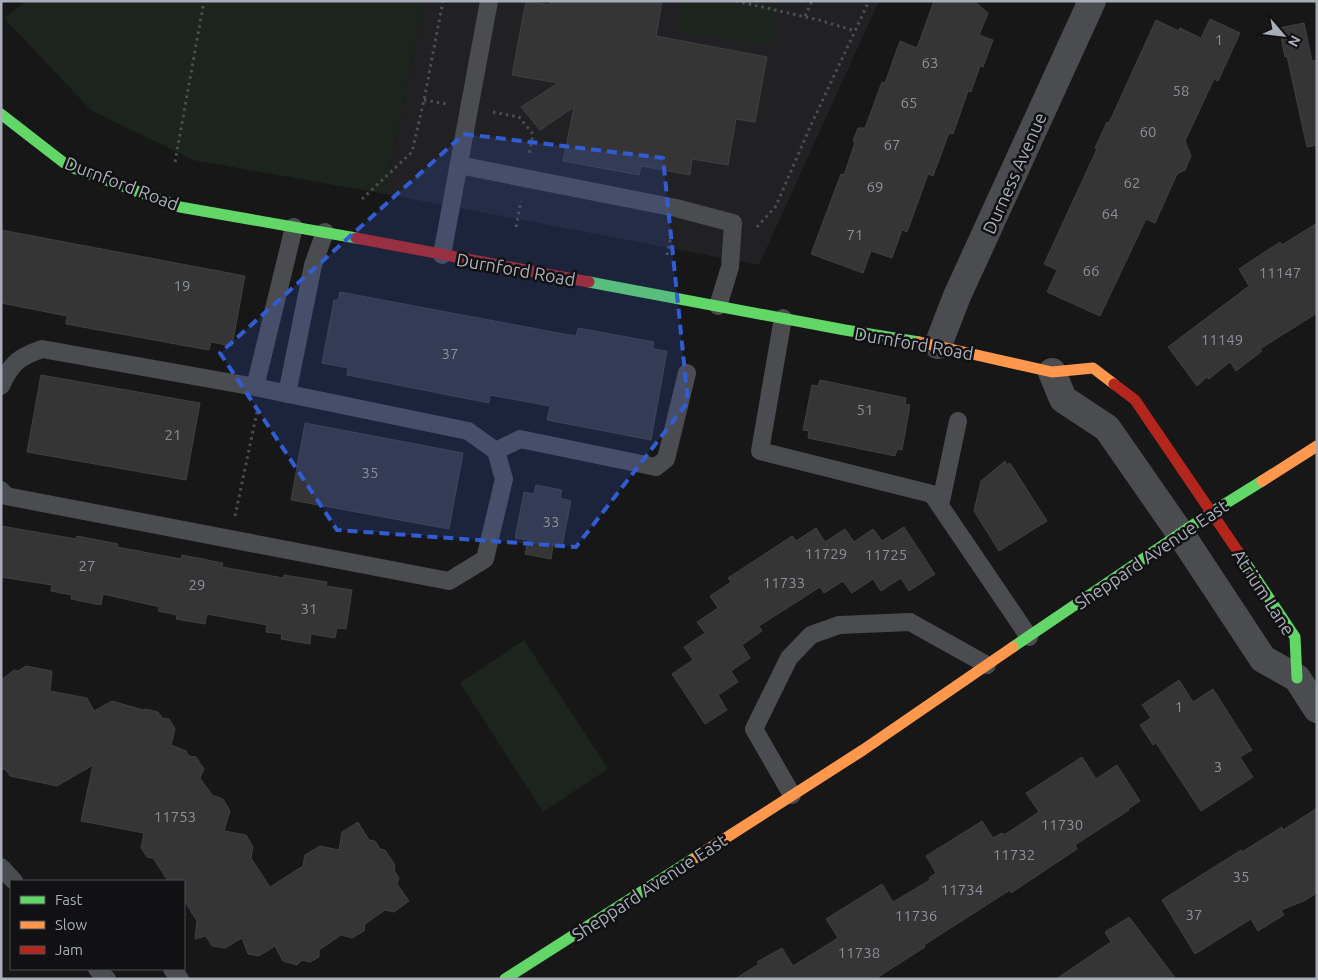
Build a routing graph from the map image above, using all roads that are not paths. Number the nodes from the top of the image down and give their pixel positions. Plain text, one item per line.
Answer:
1 (489, 1) edge
2 (1092, 1) edge
3 (1, 114) edge
4 (459, 165) junction
5 (294, 227) junction
6 (325, 232) junction
7 (442, 255) junction
8 (718, 306) junction
9 (784, 318) junction
10 (938, 345) junction
11 (1052, 372) junction
12 (687, 373) dead end
13 (1, 386) edge
14 (258, 388) junction
15 (287, 394) junction
16 (958, 421) dead end
17 (1317, 446) edge
18 (496, 451) junction
19 (1, 490) edge
20 (940, 506) junction
21 (1212, 512) junction
22 (1180, 533) junction
23 (1029, 637) junction
24 (987, 665) junction
25 (1297, 678) junction
26 (1317, 709) edge
27 (792, 795) junction
28 (1, 867) edge
29 (13, 880) edge
30 (98, 970) edge
31 (107, 979) edge
32 (505, 979) edge

1 - 4 lane
2 - 10 street, Durness Avenue
3 - 5 street, Durnford Road
4 - 7 lane
4 - 8 lane
5 - 6 street, Durnford Road
5 - 14 lane
6 - 7 street, Durnford Road
6 - 15 lane
7 - 8 street, Durnford Road
8 - 9 street, Durnford Road
9 - 10 street, Durnford Road
9 - 20 lane
10 - 11 street, Durnford Road
11 - 21 street, Durnford Road
11 - 22 street
12 - 18 lane
13 - 14 lane
14 - 15 lane
15 - 18 lane
16 - 20 lane
17 - 21 street, Sheppard Avenue East
18 - 19 lane
20 - 23 lane
21 - 22 street, Sheppard Avenue East
21 - 25 street, Atrium Lane
22 - 23 street, Sheppard Avenue East
22 - 25 street, Atrium Lane
23 - 24 street, Sheppard Avenue East
24 - 27 street, Sheppard Avenue East
24 - 27 lane
25 - 26 street, Atrium Lane
27 - 32 street, Sheppard Avenue East
28 - 29 lane
30 - 31 lane

